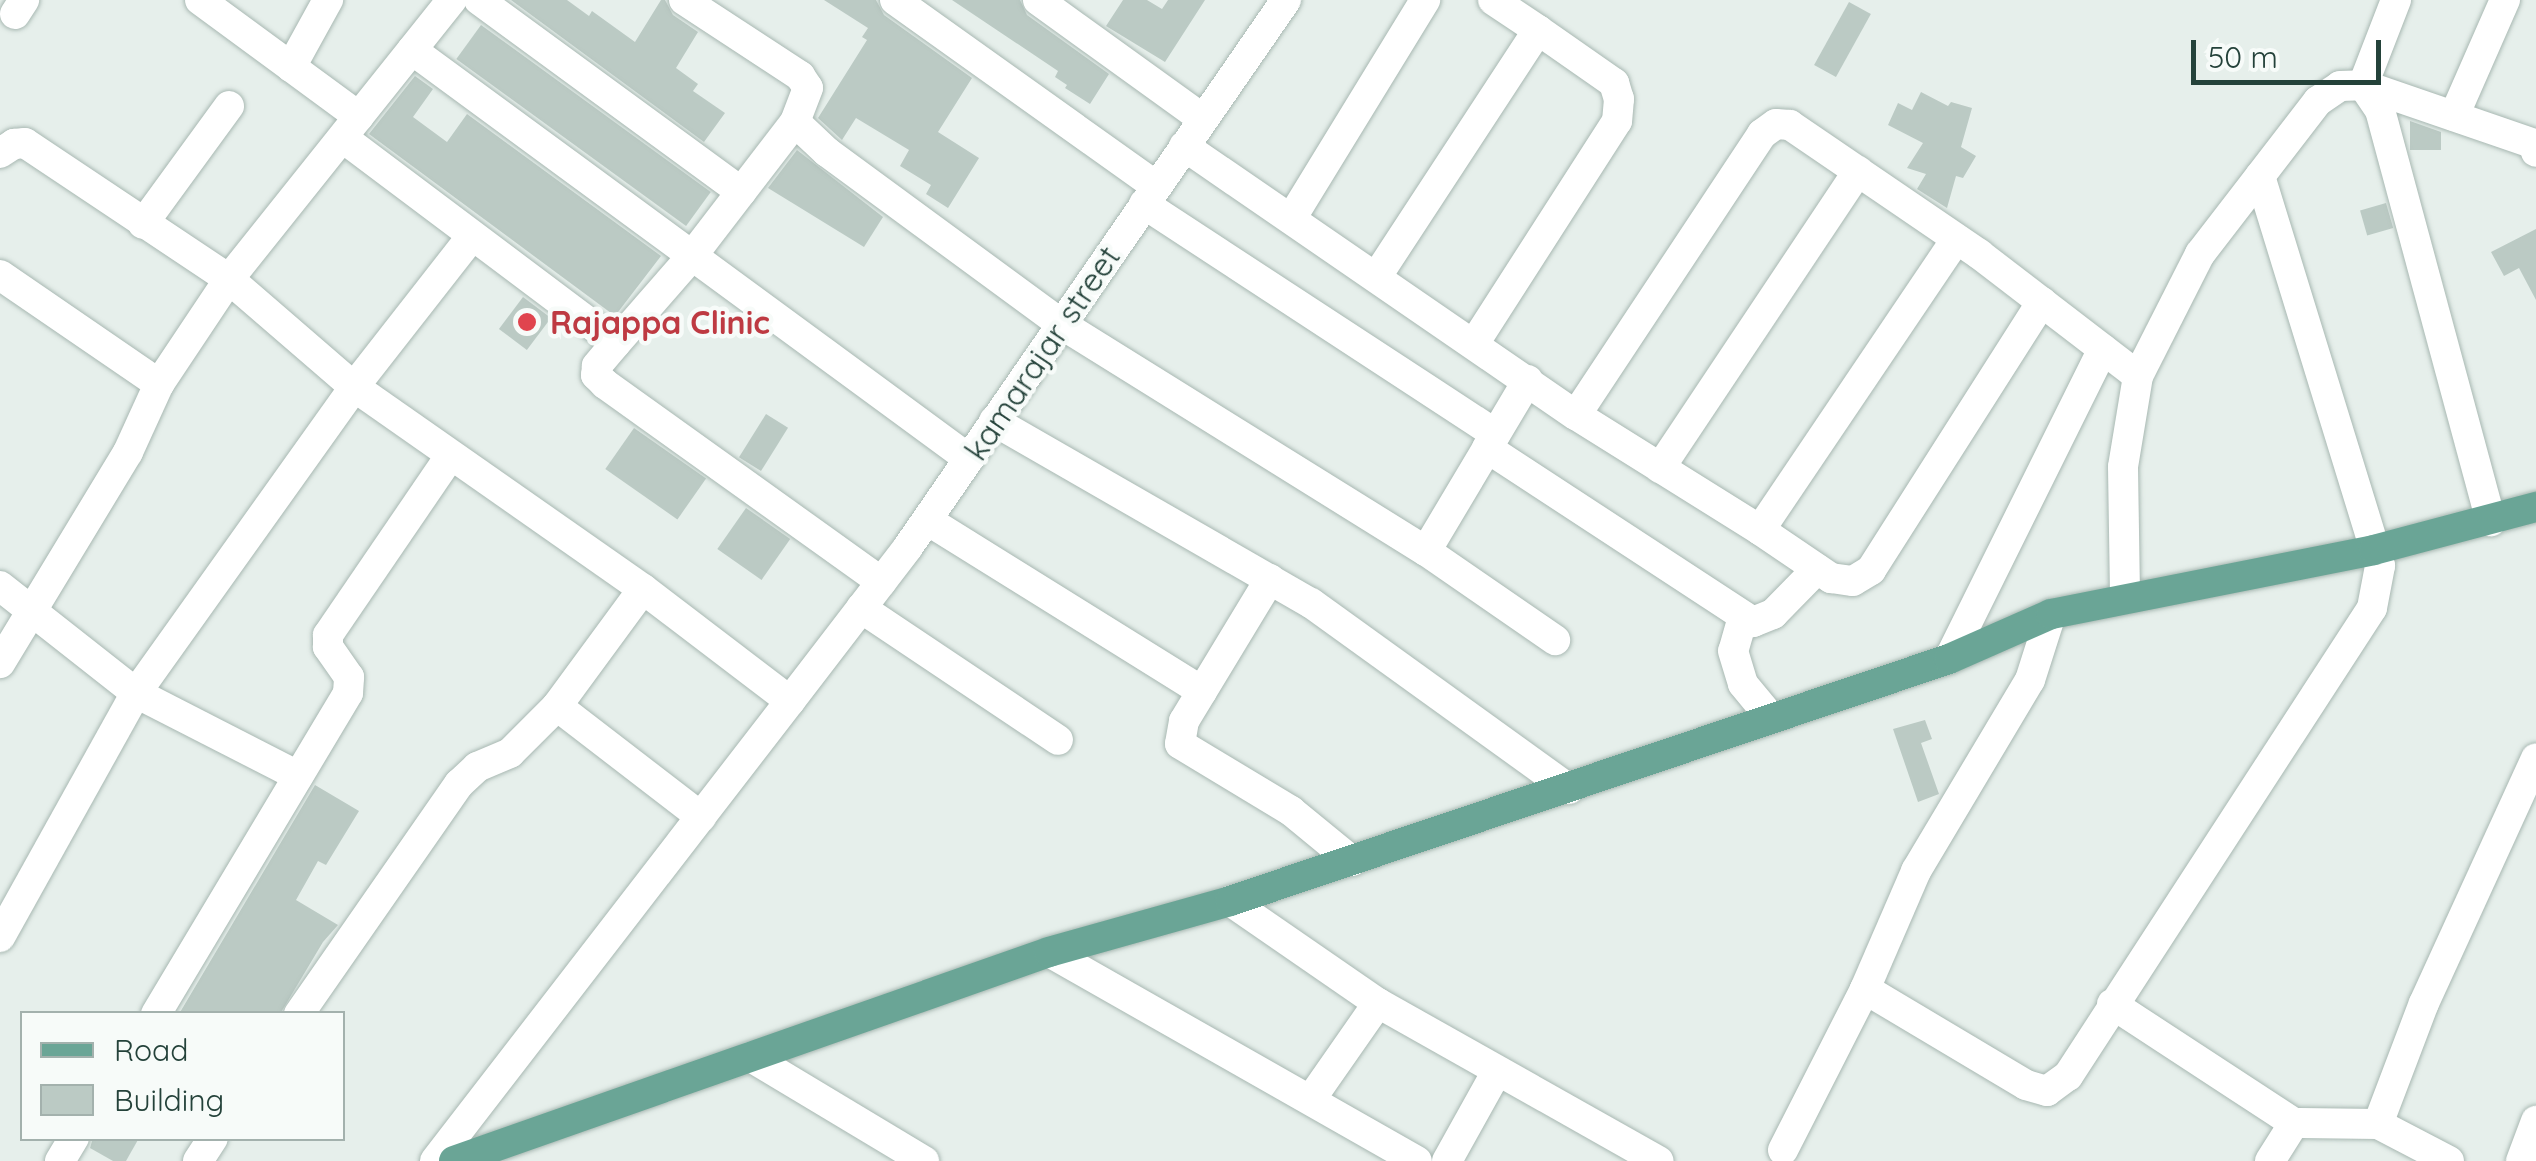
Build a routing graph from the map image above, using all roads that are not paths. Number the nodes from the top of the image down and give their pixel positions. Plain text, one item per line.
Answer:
1 (200, 0) edge
2 (328, 0) edge
3 (452, 0) edge
4 (479, 0) edge
5 (684, 0) edge
6 (895, 0) edge
7 (1038, 0) edge
8 (1424, 0) edge
9 (1493, 0) edge
10 (2396, 0) edge
11 (2505, 0) edge
12 (1279, 3) edge
13 (1538, 30) junction
14 (412, 50) junction
15 (291, 67) junction
16 (2363, 85) junction
17 (229, 106) dead end
18 (2454, 116) junction
19 (1203, 119) junction
20 (795, 122) junction
21 (351, 128) junction
22 (1184, 146) junction
23 (2535, 146) edge
24 (0, 153) edge
25 (1858, 171) junction
26 (2260, 176) junction
27 (742, 192) junction
28 (1150, 195) junction
29 (1291, 219) junction
30 (143, 224) junction
31 (471, 238) junction
32 (1956, 238) junction
33 (692, 256) junction
34 (0, 275) edge
35 (1377, 276) junction
36 (228, 279) junction
37 (2042, 302) junction
38 (1061, 324) junction
39 (1475, 342) junction
40 (616, 343) junction
41 (2103, 350) junction
42 (2138, 376) junction
43 (1528, 380) junction
44 (159, 384) junction
45 (354, 387) junction
46 (1576, 415) junction
47 (994, 421) junction
48 (1491, 441) junction
49 (450, 456) junction
50 (969, 458) junction
51 (1660, 468) junction
52 (2536, 507) edge
53 (927, 520) junction
54 (2491, 521) junction
55 (1760, 530) junction
56 (2374, 550) junction
57 (1426, 551) junction
58 (1817, 569) junction
59 (1270, 579) junction
60 (882, 582) junction
61 (0, 586) edge
62 (643, 589) junction
63 (2125, 600) junction
64 (861, 608) junction
65 (31, 610) junction
66 (2051, 614) junction
67 (1743, 617) junction
68 (1555, 640) dead end
69 (1949, 659) junction
70 (0, 662) edge
71 (1202, 691) junction
72 (136, 693) junction
73 (790, 700) junction
74 (557, 706) junction
75 (1772, 719) junction
76 (1058, 740) dead end
77 (2536, 758) edge
78 (298, 776) junction
79 (1569, 789) junction
80 (701, 817) junction
81 (1352, 861) junction
82 (1230, 902) junction
83 (0, 937) edge
84 (1050, 952) junction
85 (1865, 990) junction
86 (1378, 1003) junction
87 (2112, 1004) junction
88 (158, 1011) edge
89 (301, 1011) edge
90 (751, 1057) junction
91 (1497, 1071) junction
92 (1310, 1099) junction
93 (2536, 1122) edge
94 (2294, 1124) junction
95 (2378, 1124) junction
96 (1786, 1157) edge
97 (436, 1161) edge
98 (454, 1161) edge
99 (924, 1161) edge
100 (1418, 1161) edge
101 (1447, 1161) edge
102 (1658, 1161) edge
103 (2270, 1161) edge
104 (2449, 1161) edge
105 (2521, 1161) edge

1 - 15 street
2 - 15 street
3 - 14 street
4 - 27 street
5 - 20 street
6 - 28 street
7 - 19 street
8 - 29 street
9 - 13 street
10 - 16 street
11 - 18 street
12 - 19 street, kamarajar street
13 - 35 street
13 - 39 street
14 - 21 street
14 - 33 street
15 - 21 street
16 - 18 street
16 - 26 street
16 - 54 street
17 - 30 street
18 - 23 street
19 - 22 street, kamarajar street
20 - 27 street
20 - 38 street
21 - 31 street
21 - 36 street
22 - 28 street, kamarajar street
22 - 29 street
24 - 30 street
25 - 32 street
25 - 46 street
25 - 51 street
26 - 42 street
26 - 56 street
27 - 33 street
28 - 38 street, kamarajar street
28 - 48 street
29 - 35 street
30 - 36 street
31 - 40 street
31 - 45 street
32 - 37 street
32 - 55 street
33 - 40 street
33 - 50 street
34 - 44 street
35 - 39 street
36 - 44 street
36 - 45 street
37 - 41 street
37 - 58 street
38 - 47 street, kamarajar street
38 - 57 street
39 - 43 street
40 - 60 street
41 - 42 street
41 - 69 street
42 - 63 street
43 - 46 street
43 - 48 street
44 - 65 street
45 - 49 street
45 - 72 street
46 - 51 street
47 - 50 street, kamarajar street
47 - 59 street
48 - 57 street
48 - 67 street
49 - 62 street
49 - 78 street
50 - 53 street, kamarajar street
51 - 55 street
52 - 54 main road
53 - 60 street, kamarajar street
53 - 71 street
54 - 56 main road
55 - 58 street
56 - 63 main road
56 - 87 street
57 - 68 street
58 - 67 street
59 - 71 street
59 - 79 street
60 - 64 street, kamarajar street
61 - 65 street
62 - 73 street
62 - 74 street
63 - 66 main road
64 - 73 street, kamarajar street
64 - 76 street
65 - 70 street
65 - 72 street
66 - 69 main road
66 - 85 street
67 - 75 street
69 - 75 main road
71 - 81 street
72 - 78 street
72 - 83 street
73 - 80 street, kamarajar street
74 - 80 street
74 - 89 street
75 - 79 main road
77 - 95 street
78 - 88 street
79 - 81 main road
80 - 97 street, kamarajar street
81 - 82 main road
82 - 84 main road
82 - 86 street
84 - 90 main road
84 - 92 street
85 - 87 street
85 - 96 street
86 - 91 street
86 - 92 street
87 - 94 street
90 - 98 main road
90 - 99 street
91 - 101 street
91 - 102 street
92 - 100 street
93 - 105 street
94 - 95 street
94 - 103 street
95 - 104 street

